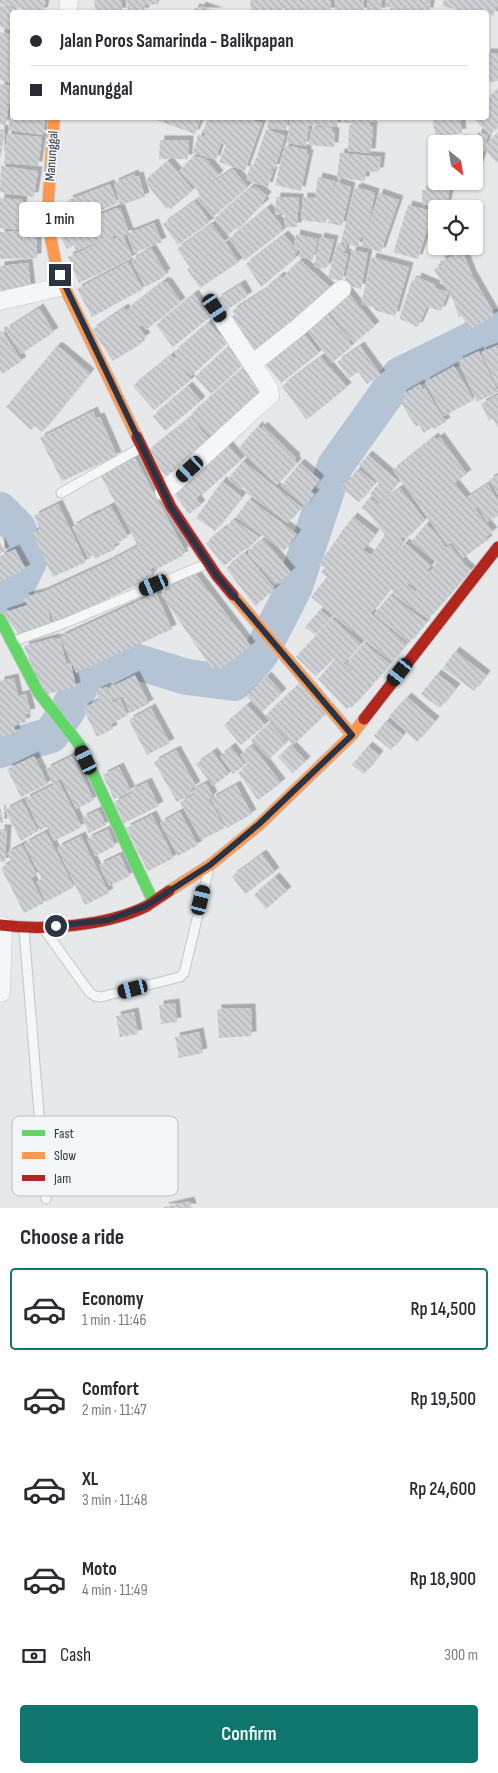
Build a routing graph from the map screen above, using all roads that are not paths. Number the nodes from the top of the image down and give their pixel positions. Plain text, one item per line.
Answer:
1 (54, 120) edge
2 (64, 286) junction
3 (342, 289) dead end
4 (0, 301) edge
5 (215, 308) dead end
6 (252, 364) junction
7 (142, 447) junction
8 (164, 492) junction
9 (62, 493) dead end
10 (498, 547) edge
11 (208, 562) junction
12 (1, 621) edge
13 (13, 642) junction
14 (352, 735) junction
15 (210, 865) junction
16 (153, 902) junction
17 (1, 925) edge
18 (41, 926) junction
19 (24, 927) junction
20 (1, 993) dead end
21 (39, 1116) edge
22 (46, 1196) edge
23 (46, 1199) dead end

1 - 2 main road, Manunggal
2 - 4 street
2 - 7 main road, Manunggal
3 - 6 street
5 - 6 street
6 - 8 street
7 - 8 main road, Manunggal
7 - 9 lane
8 - 11 main road, Manunggal
10 - 14 main road
11 - 13 lane
11 - 14 main road, Manunggal
12 - 13 main road
13 - 16 main road
14 - 15 main road
15 - 16 main road
15 - 18 lane
16 - 18 main road
17 - 19 main road
17 - 20 street
18 - 19 main road
19 - 21 lane
22 - 23 lane

